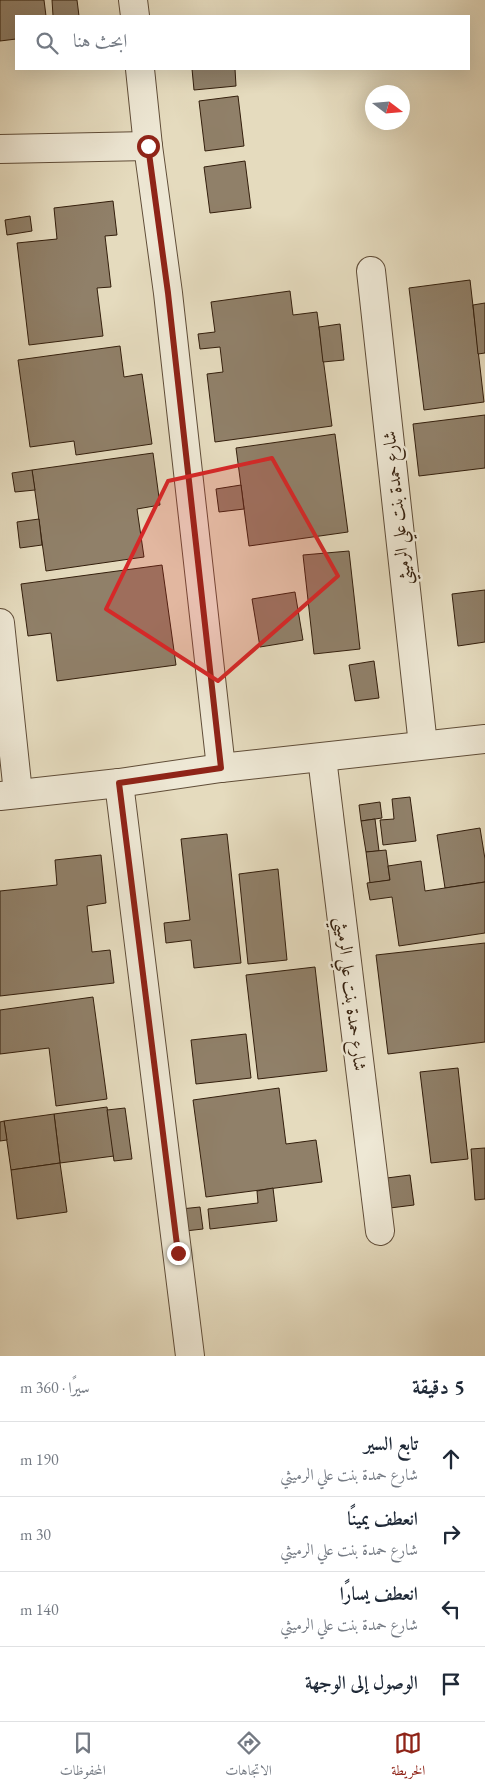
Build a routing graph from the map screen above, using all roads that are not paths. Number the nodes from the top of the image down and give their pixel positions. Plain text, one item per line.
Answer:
1 (133, 0) edge
2 (135, 15) edge
3 (140, 70) edge
4 (148, 146) junction
5 (0, 150) edge
6 (371, 271) dead end
7 (0, 623) edge
8 (485, 739) edge
9 (423, 745) junction
10 (322, 758) junction
11 (221, 768) junction
12 (119, 783) junction
13 (9, 794) edge
14 (380, 1230) dead end
15 (190, 1356) edge

1 - 2 street
3 - 4 street
4 - 5 street
4 - 11 street
6 - 9 street, شارع حمدة بنت علي الرميثي
7 - 13 street
8 - 9 street
9 - 10 street
10 - 11 street
10 - 14 street, شارع حمدة بنت علي الرميثي
11 - 12 street
12 - 13 street
12 - 15 street

